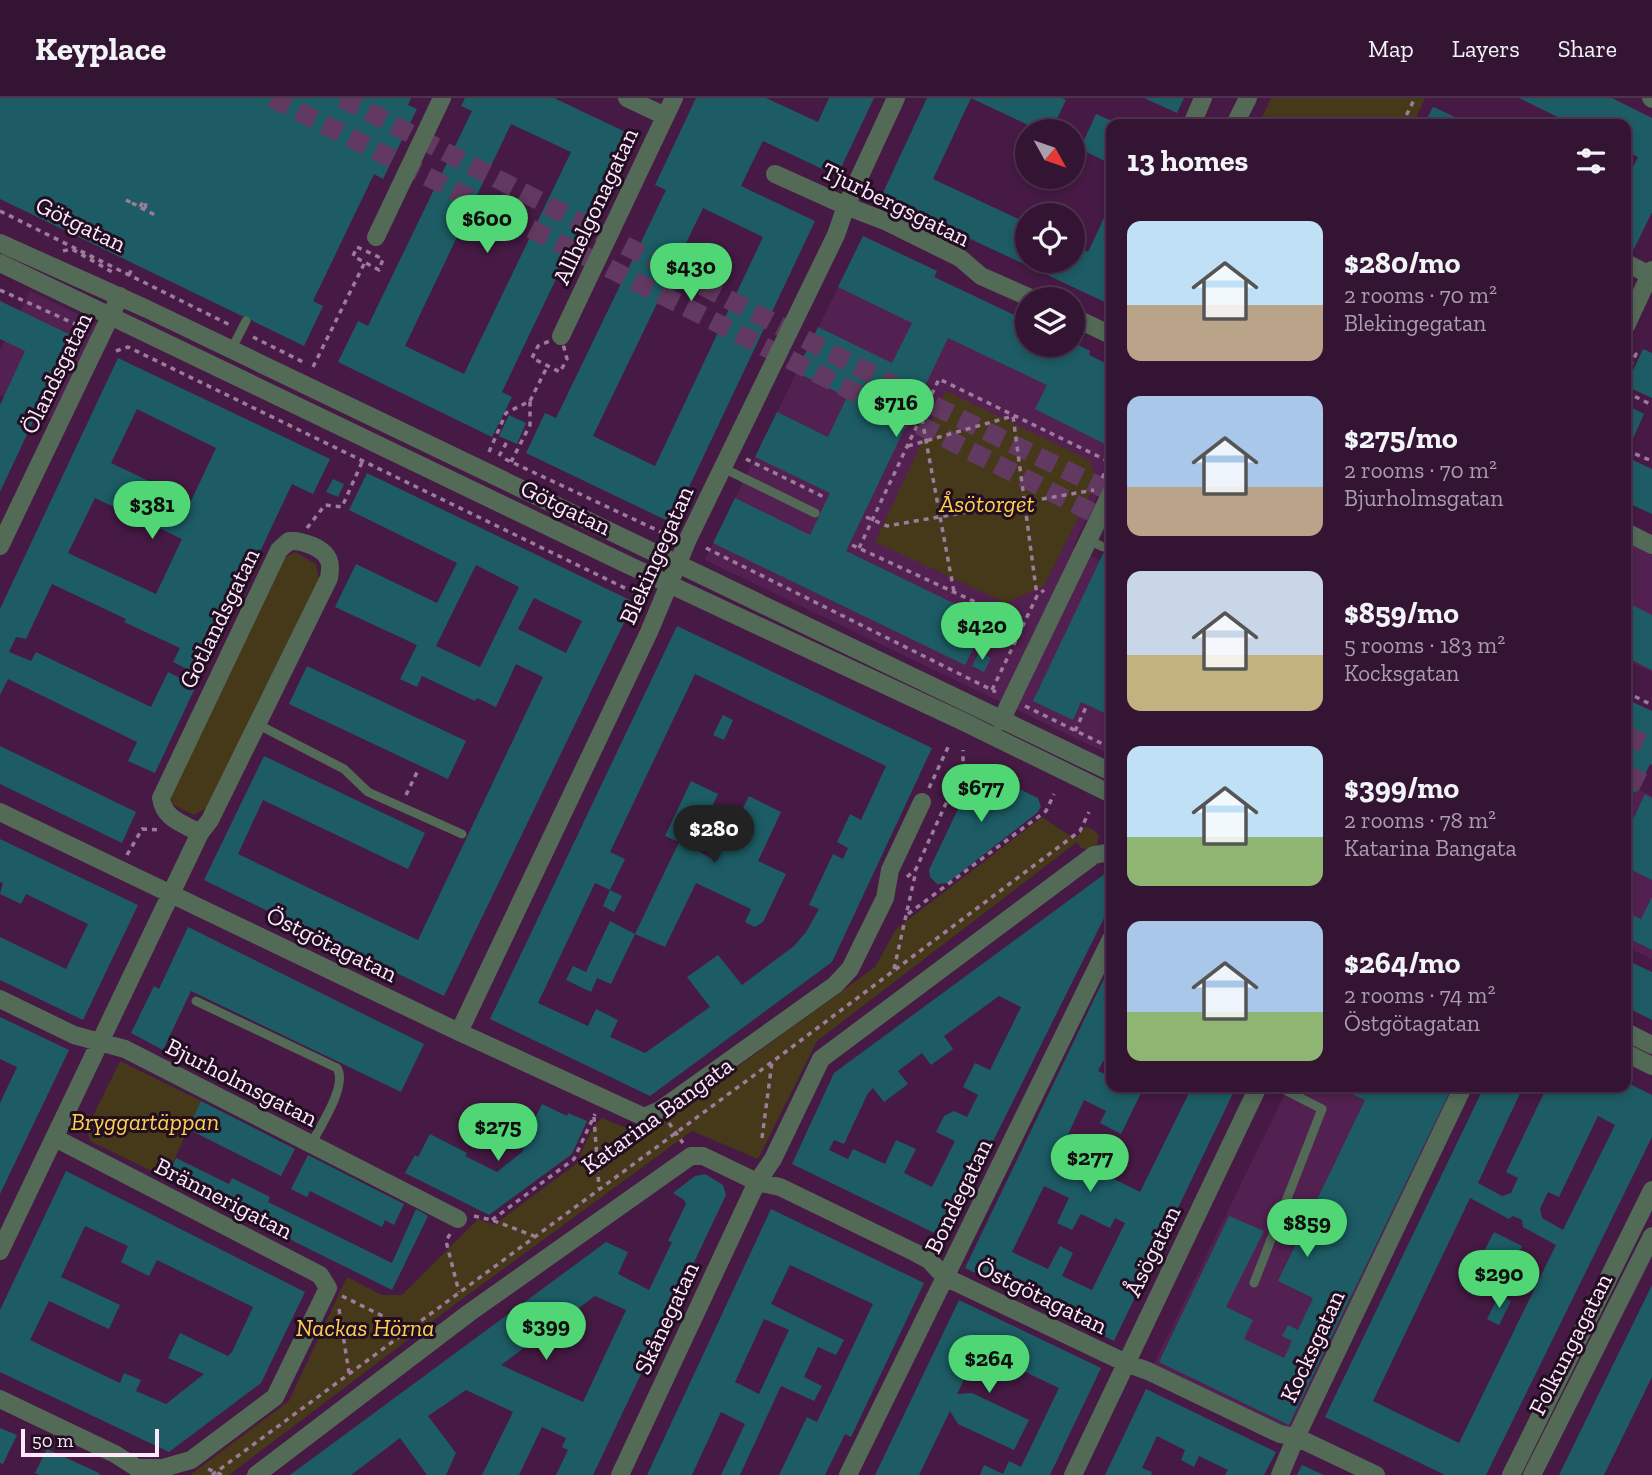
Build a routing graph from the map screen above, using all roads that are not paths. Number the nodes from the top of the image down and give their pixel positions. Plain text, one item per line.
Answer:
1 (442, 98) edge
2 (627, 98) edge
3 (674, 98) edge
4 (896, 98) edge
5 (1203, 98) edge
6 (1248, 98) edge
7 (665, 116) junction
8 (1194, 119) edge
9 (1238, 119) edge
10 (775, 174) dead end
11 (846, 206) junction
12 (376, 237) dead end
13 (0, 243) edge
14 (0, 263) edge
15 (1631, 265) edge
16 (1651, 272) edge
17 (1015, 291) edge
18 (120, 296) junction
19 (111, 315) junction
20 (1631, 315) edge
21 (246, 321) dead end
22 (1085, 323) edge
23 (1106, 333) edge
24 (561, 335) dead end
25 (231, 351) junction
26 (727, 460) junction
27 (1104, 491) edge
28 (815, 513) dead end
29 (1631, 534) edge
30 (1652, 545) edge
31 (0, 546) edge
32 (678, 563) junction
33 (670, 583) junction
34 (1001, 720) junction
35 (257, 724) junction
36 (1106, 770) edge
37 (1106, 792) edge
38 (922, 802) road end
39 (0, 811) edge
40 (200, 833) junction
41 (462, 834) dead end
42 (1106, 853) edge
43 (170, 894) junction
44 (1106, 949) edge
45 (0, 999) edge
46 (196, 1001) dead end
47 (459, 1032) junction
48 (1631, 1034) edge
49 (101, 1042) junction
50 (1652, 1045) edge
51 (1631, 1056) edge
52 (1652, 1066) edge
53 (1256, 1092) edge
54 (1289, 1092) edge
55 (1461, 1092) edge
56 (652, 1113) joint
57 (55, 1138) junction
58 (311, 1144) junction
59 (757, 1182) junction
60 (1652, 1190) edge
61 (458, 1219) road end
62 (1652, 1236) edge
63 (0, 1251) edge
64 (945, 1277) junction
65 (1254, 1283) dead end
66 (1126, 1363) junction
67 (0, 1399) edge
68 (1296, 1437) junction
69 (135, 1471) edge
70 (256, 1475) edge
71 (620, 1475) edge
72 (848, 1475) edge
73 (1073, 1475) edge
74 (1280, 1475) edge
75 (1376, 1475) edge
76 (1511, 1475) edge
77 (1532, 1475) edge

1 - 12 street
2 - 7 street
3 - 7 street, Allhelgonagatan
4 - 11 street, Blekingegatan
5 - 8 street
6 - 9 street
7 - 24 street, Allhelgonagatan
10 - 11 street, Tjurbergsgatan
11 - 17 street, Tjurbergsgatan
11 - 26 street, Blekingegatan
13 - 18 street, Götgatan
14 - 19 street, Götgatan
15 - 16 street
16 - 20 street
18 - 19 street, Ölandsgatan
18 - 25 street, Götgatan
19 - 31 street, Ölandsgatan
19 - 33 street, Götgatan
21 - 25 lane
22 - 23 street
25 - 32 street, Götgatan
26 - 28 lane
26 - 32 street, Blekingegatan
27 - 34 street
29 - 30 street
32 - 33 street, Blekingegatan
32 - 34 street, Götgatan
33 - 37 street, Götgatan
33 - 47 street, Blekingegatan
34 - 36 street, Götgatan
35 - 40 street, Gotlandsgatan
35 - 40 street, Gotlandsgatan
35 - 41 lane
38 - 56 street, Katarina Bangata
39 - 43 street, Östgötagatan
40 - 43 street, Gotlandsgatan
42 - 59 street, Skånegatan
43 - 47 street, Östgötagatan
43 - 49 street, Gotlandsgatan
44 - 64 street, Bondegatan
45 - 49 street, Bjurholmsgatan
46 - 58 lane
47 - 56 street, Östgötagatan
48 - 50 street
49 - 57 street, Gotlandsgatan
49 - 58 street, Bjurholmsgatan
51 - 52 street
53 - 66 street, Åsögatan
54 - 65 lane
55 - 68 street, Kocksgatan
57 - 63 street, Gotlandsgatan
57 - 69 street, Brännerigatan
58 - 61 street, Bjurholmsgatan
59 - 64 street, Östgötagatan
59 - 70 street, Östgötagatan
59 - 71 street, Skånegatan
60 - 76 street, Folkungagatan
62 - 77 street, Folkungagatan
64 - 66 street, Östgötagatan
64 - 72 street, Bondegatan
66 - 68 street, Östgötagatan
66 - 73 street, Åsögatan
67 - 69 street
68 - 74 street, Kocksgatan
68 - 75 street, Östgötagatan

